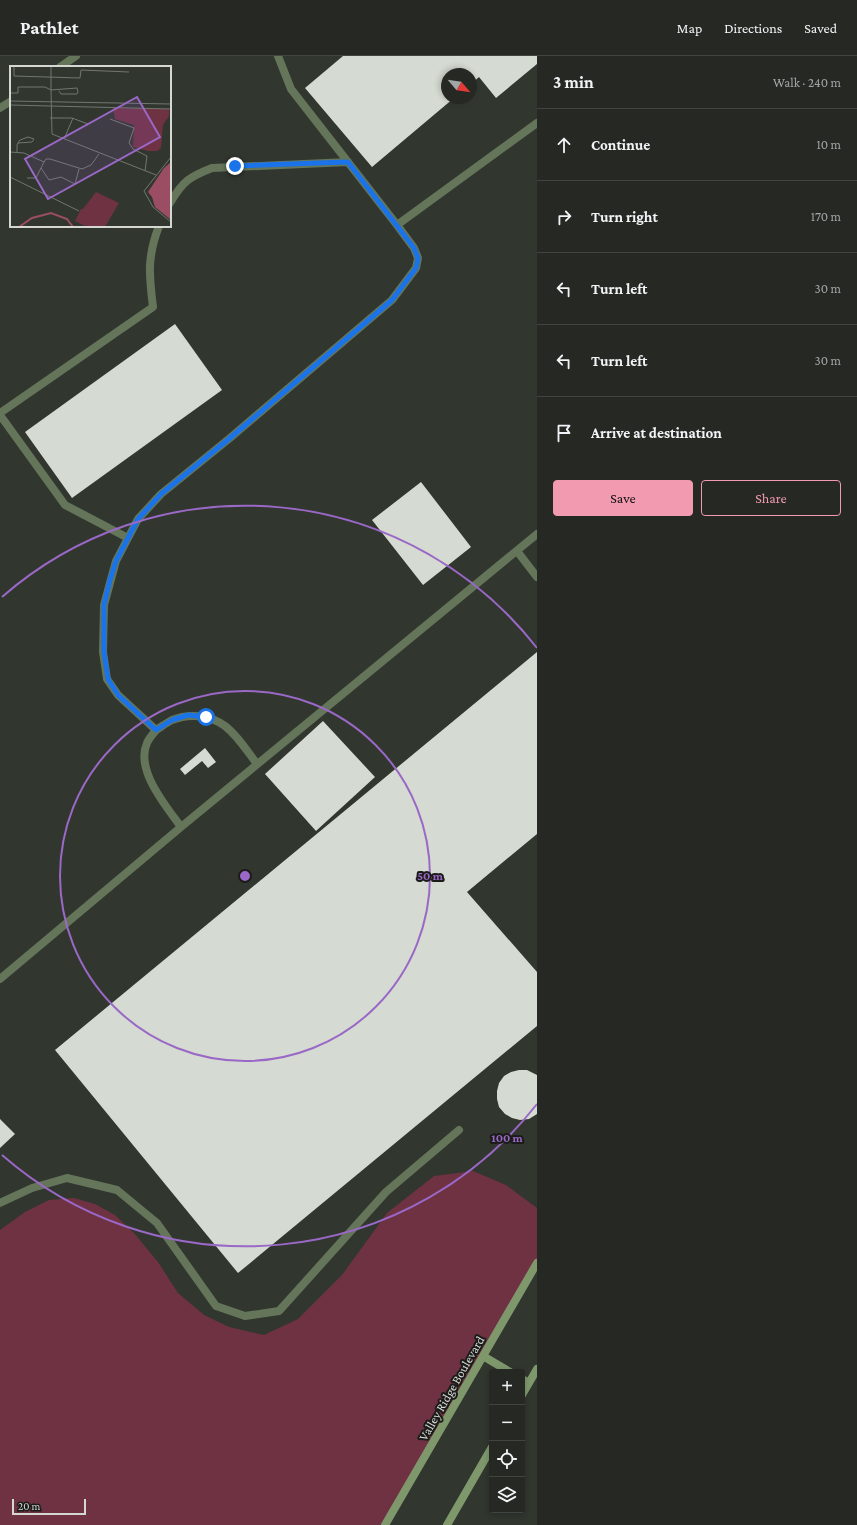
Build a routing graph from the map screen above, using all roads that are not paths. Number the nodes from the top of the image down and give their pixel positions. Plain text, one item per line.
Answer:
1 (76, 56) edge
2 (278, 56) edge
3 (61, 66) edge
4 (10, 102) edge
5 (0, 108) edge
6 (537, 123) edge
7 (348, 162) junction
8 (171, 201) edge
9 (397, 225) junction
10 (159, 227) edge
11 (0, 414) edge
12 (537, 534) edge
13 (128, 538) junction
14 (517, 551) junction
15 (537, 576) edge
16 (156, 730) junction
17 (257, 764) junction
18 (181, 827) junction
19 (0, 979) edge
20 (459, 1130) dead end
21 (0, 1203) edge
22 (537, 1263) edge
23 (483, 1356) junction
24 (505, 1369) edge
25 (537, 1369) edge
26 (526, 1381) edge
27 (489, 1452) edge
28 (385, 1525) edge
29 (446, 1525) edge

1 - 3 street
2 - 7 street
4 - 5 street
6 - 9 street
7 - 8 street
7 - 9 street
9 - 13 street
10 - 11 street
11 - 13 street
12 - 14 street
13 - 16 street
14 - 15 street
14 - 17 street
16 - 17 street
16 - 18 street
17 - 18 street
18 - 19 street
20 - 21 street
22 - 23 main road, Valley Ridge Boulevard
23 - 24 main road
23 - 28 main road, Valley Ridge Boulevard
25 - 26 main road
27 - 29 main road

